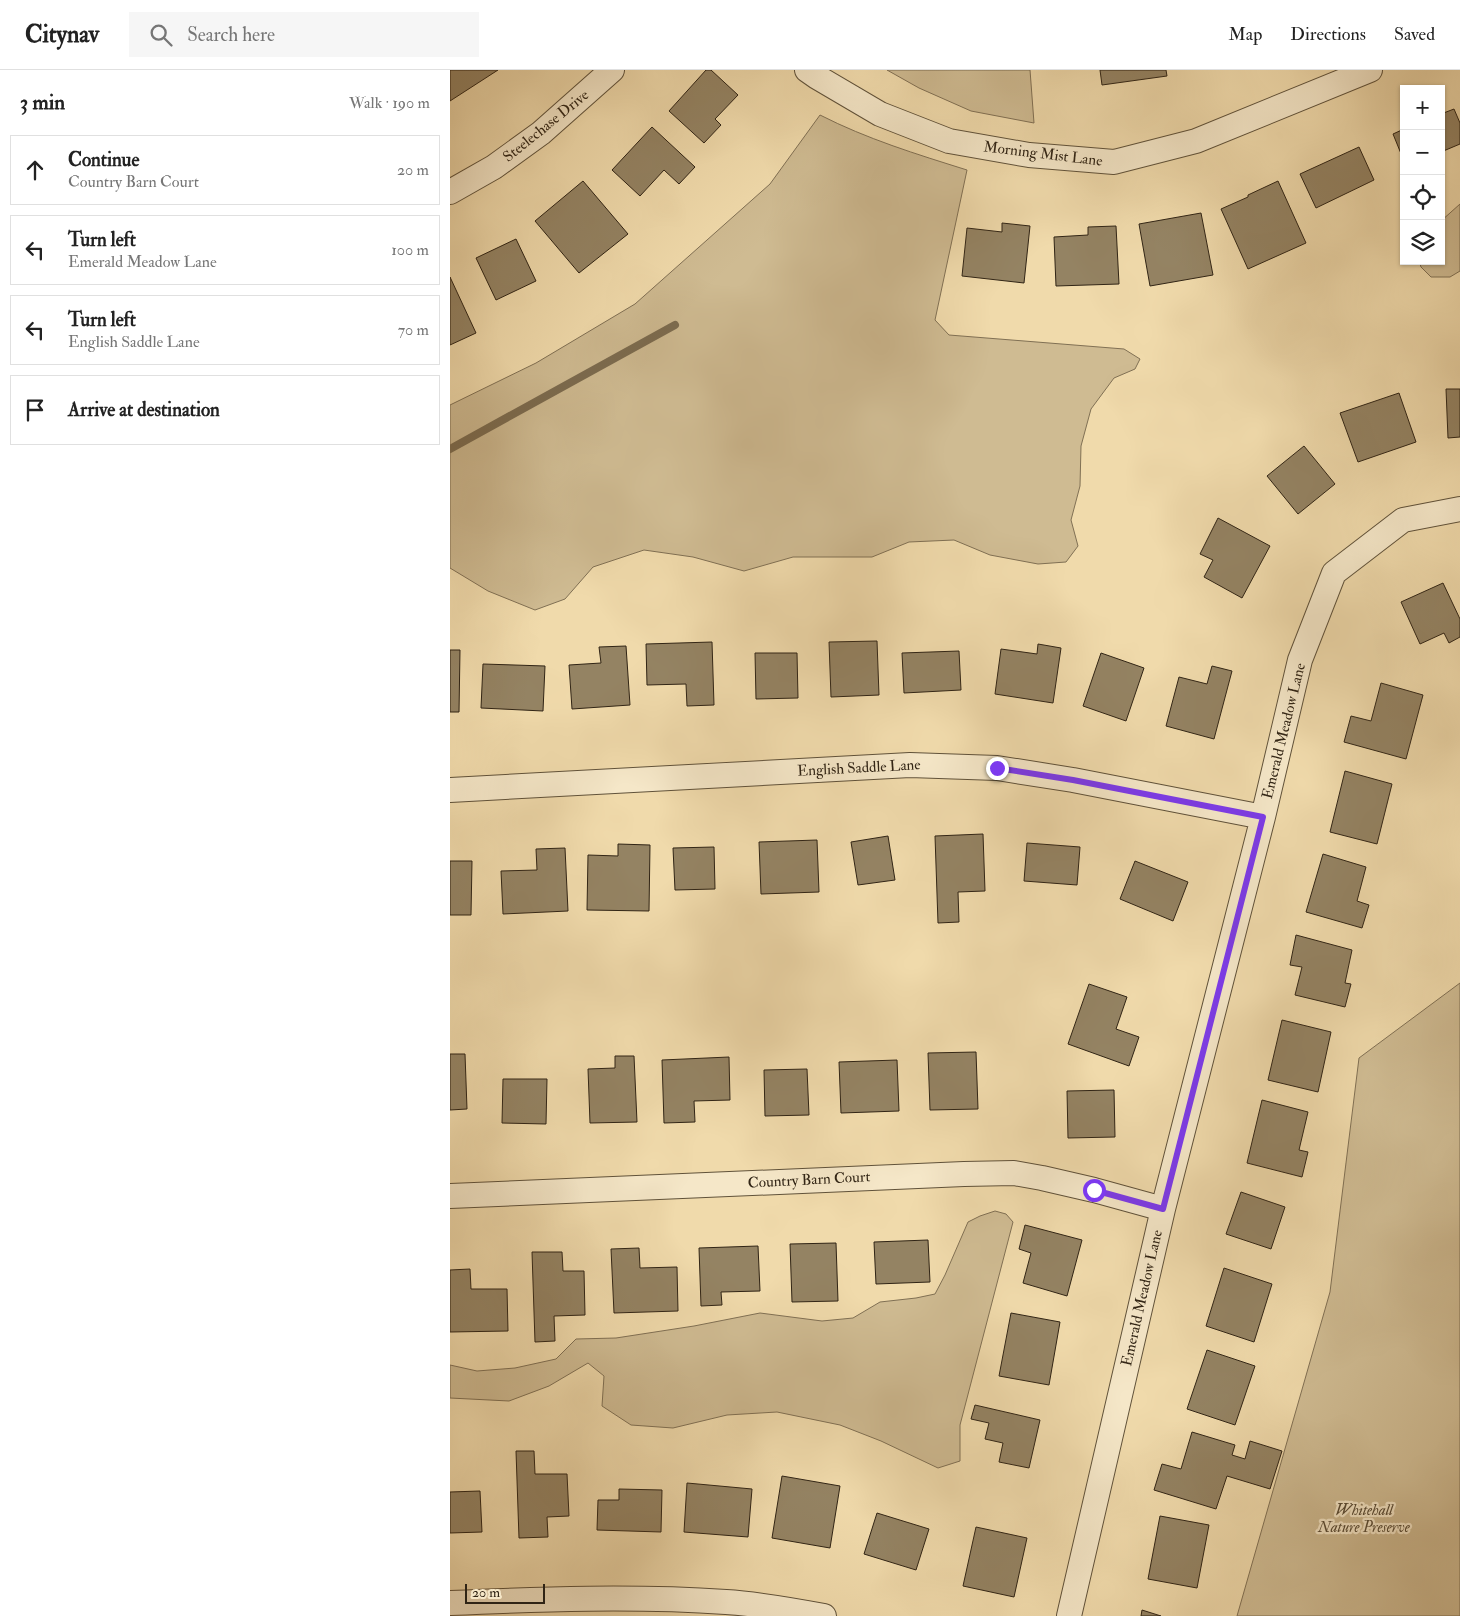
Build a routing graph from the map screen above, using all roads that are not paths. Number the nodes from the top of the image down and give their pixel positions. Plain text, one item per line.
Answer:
1 (612, 70) edge
2 (807, 70) edge
3 (1370, 70) edge
4 (450, 192) edge
5 (1460, 508) edge
6 (450, 790) edge
7 (1263, 817) junction
8 (450, 1196) edge
9 (1163, 1209) junction
10 (450, 1603) edge
11 (824, 1616) edge
12 (1069, 1616) edge

1 - 4 street, Steelechase Drive
2 - 3 street, Morning Mist Lane
5 - 7 street, Emerald Meadow Lane
6 - 7 street, English Saddle Lane
7 - 9 street, Emerald Meadow Lane
8 - 9 street, Country Barn Court
9 - 12 street, Emerald Meadow Lane
10 - 11 street

